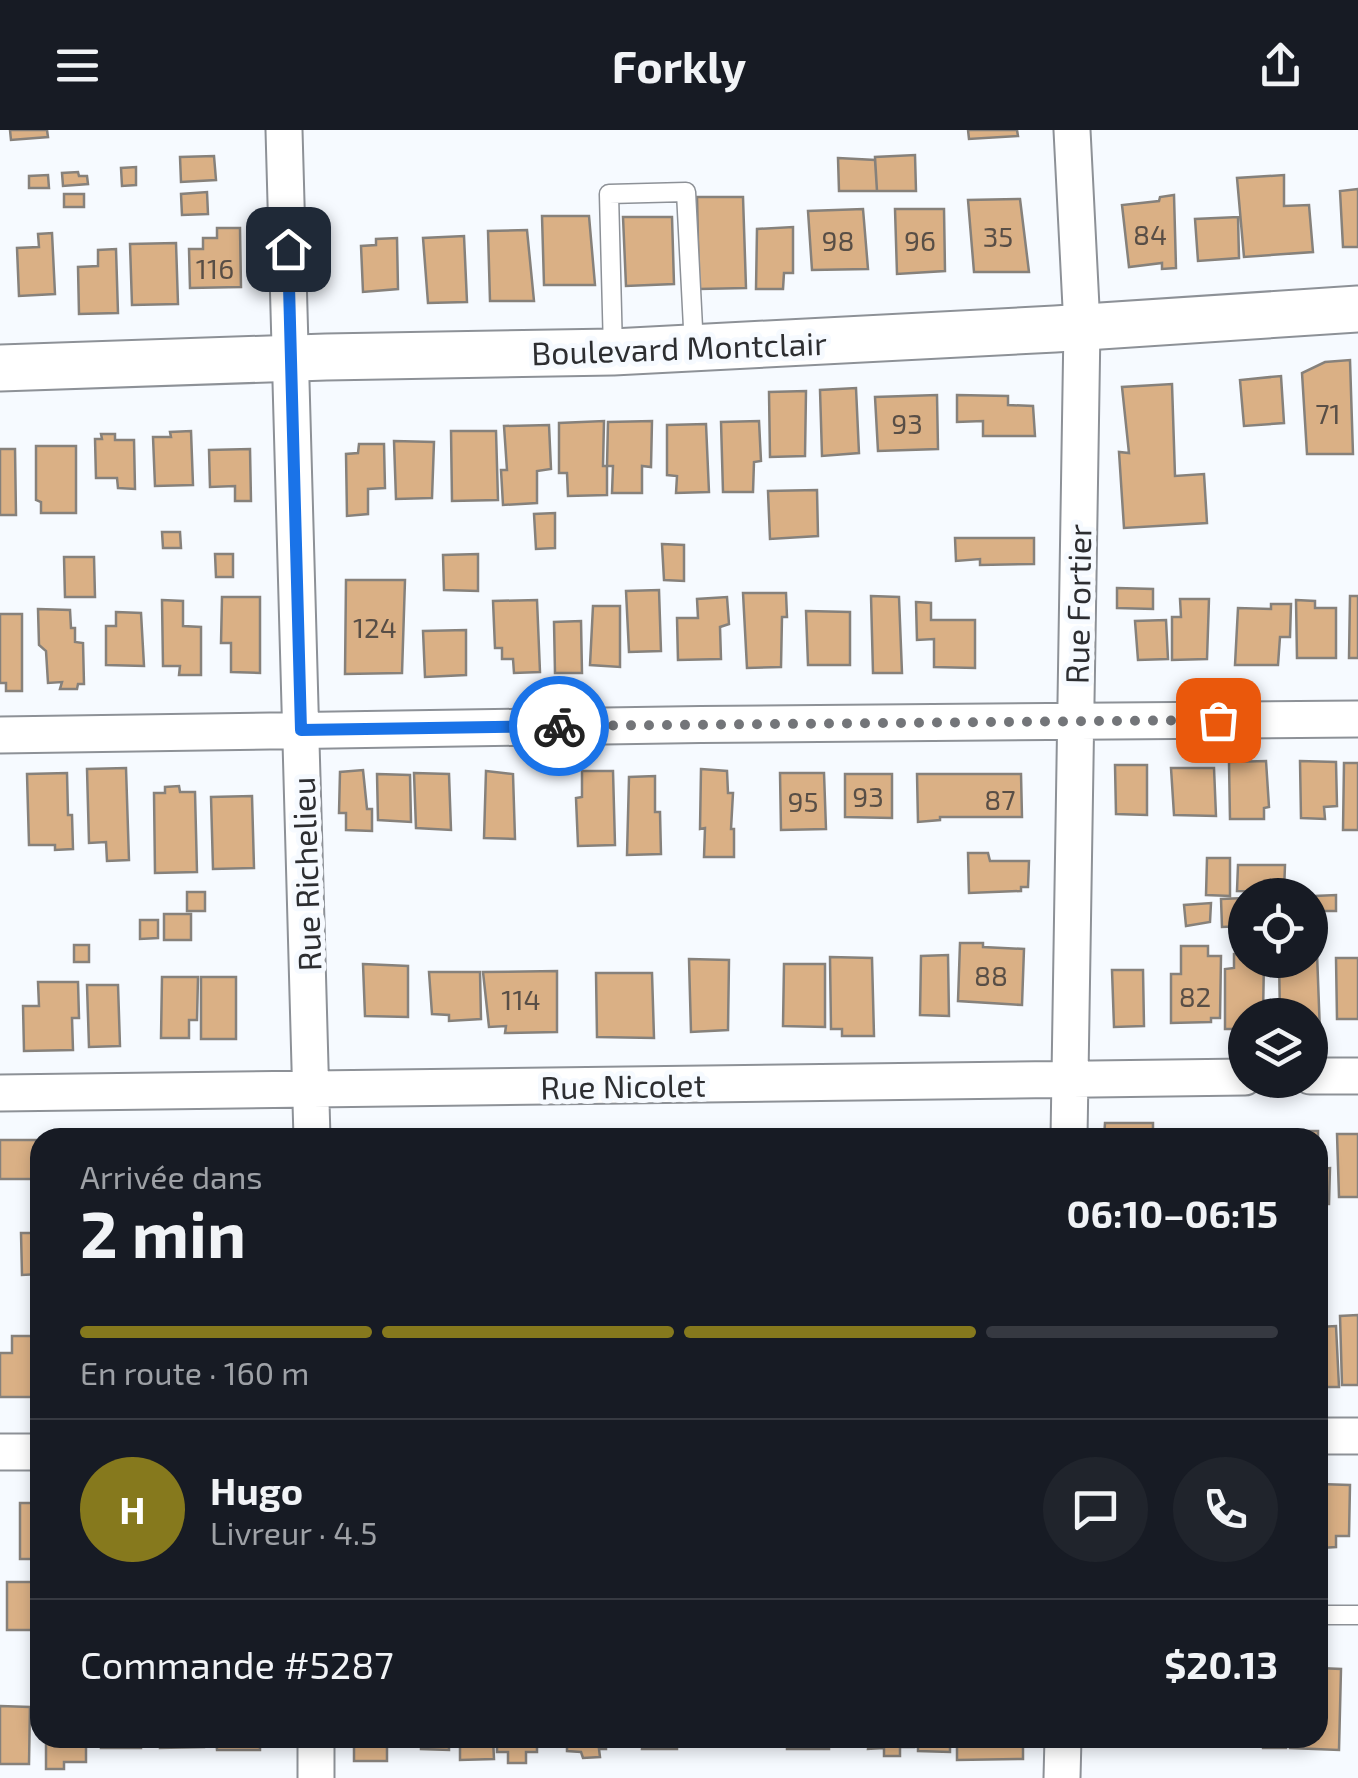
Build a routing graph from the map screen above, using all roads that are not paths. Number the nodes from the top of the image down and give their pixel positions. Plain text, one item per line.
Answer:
1 (284, 130) edge
2 (1072, 130) edge
3 (1358, 310) edge
4 (1082, 327) junction
5 (694, 348) junction
6 (613, 352) junction
7 (292, 360) junction
8 (0, 368) edge
9 (1358, 719) edge
10 (1074, 720) junction
11 (301, 730) junction
12 (0, 735) edge
13 (1328, 1076) edge
14 (1358, 1076) edge
15 (1228, 1077) edge
16 (1070, 1080) junction
17 (311, 1088) junction
18 (0, 1092) edge
19 (312, 1128) edge
20 (1068, 1128) edge
21 (1328, 1436) edge
22 (1358, 1436) edge
23 (0, 1452) edge
24 (30, 1452) edge
25 (1328, 1614) edge
26 (1358, 1614) edge
27 (316, 1748) edge
28 (1063, 1748) edge
29 (316, 1778) edge
30 (1062, 1778) edge

1 - 7 street, Rue Richelieu
2 - 4 street, Rue Fortier
3 - 4 street, Boulevard Montclair
4 - 5 street, Boulevard Montclair
4 - 10 street, Rue Fortier
5 - 6 street, Boulevard Montclair
5 - 6 lane
6 - 7 street, Boulevard Montclair
7 - 8 street, Boulevard Montclair
7 - 11 street, Rue Richelieu
9 - 10 street
10 - 11 street
10 - 16 street, Rue Fortier
11 - 12 street
11 - 17 street, Rue Richelieu
13 - 14 street
15 - 16 street, Rue Nicolet
16 - 17 street, Rue Nicolet
16 - 20 street, Rue Fortier
17 - 18 street, Rue Nicolet
17 - 19 street, Rue Richelieu
21 - 22 street
23 - 24 street
25 - 26 lane
27 - 29 street
28 - 30 street

